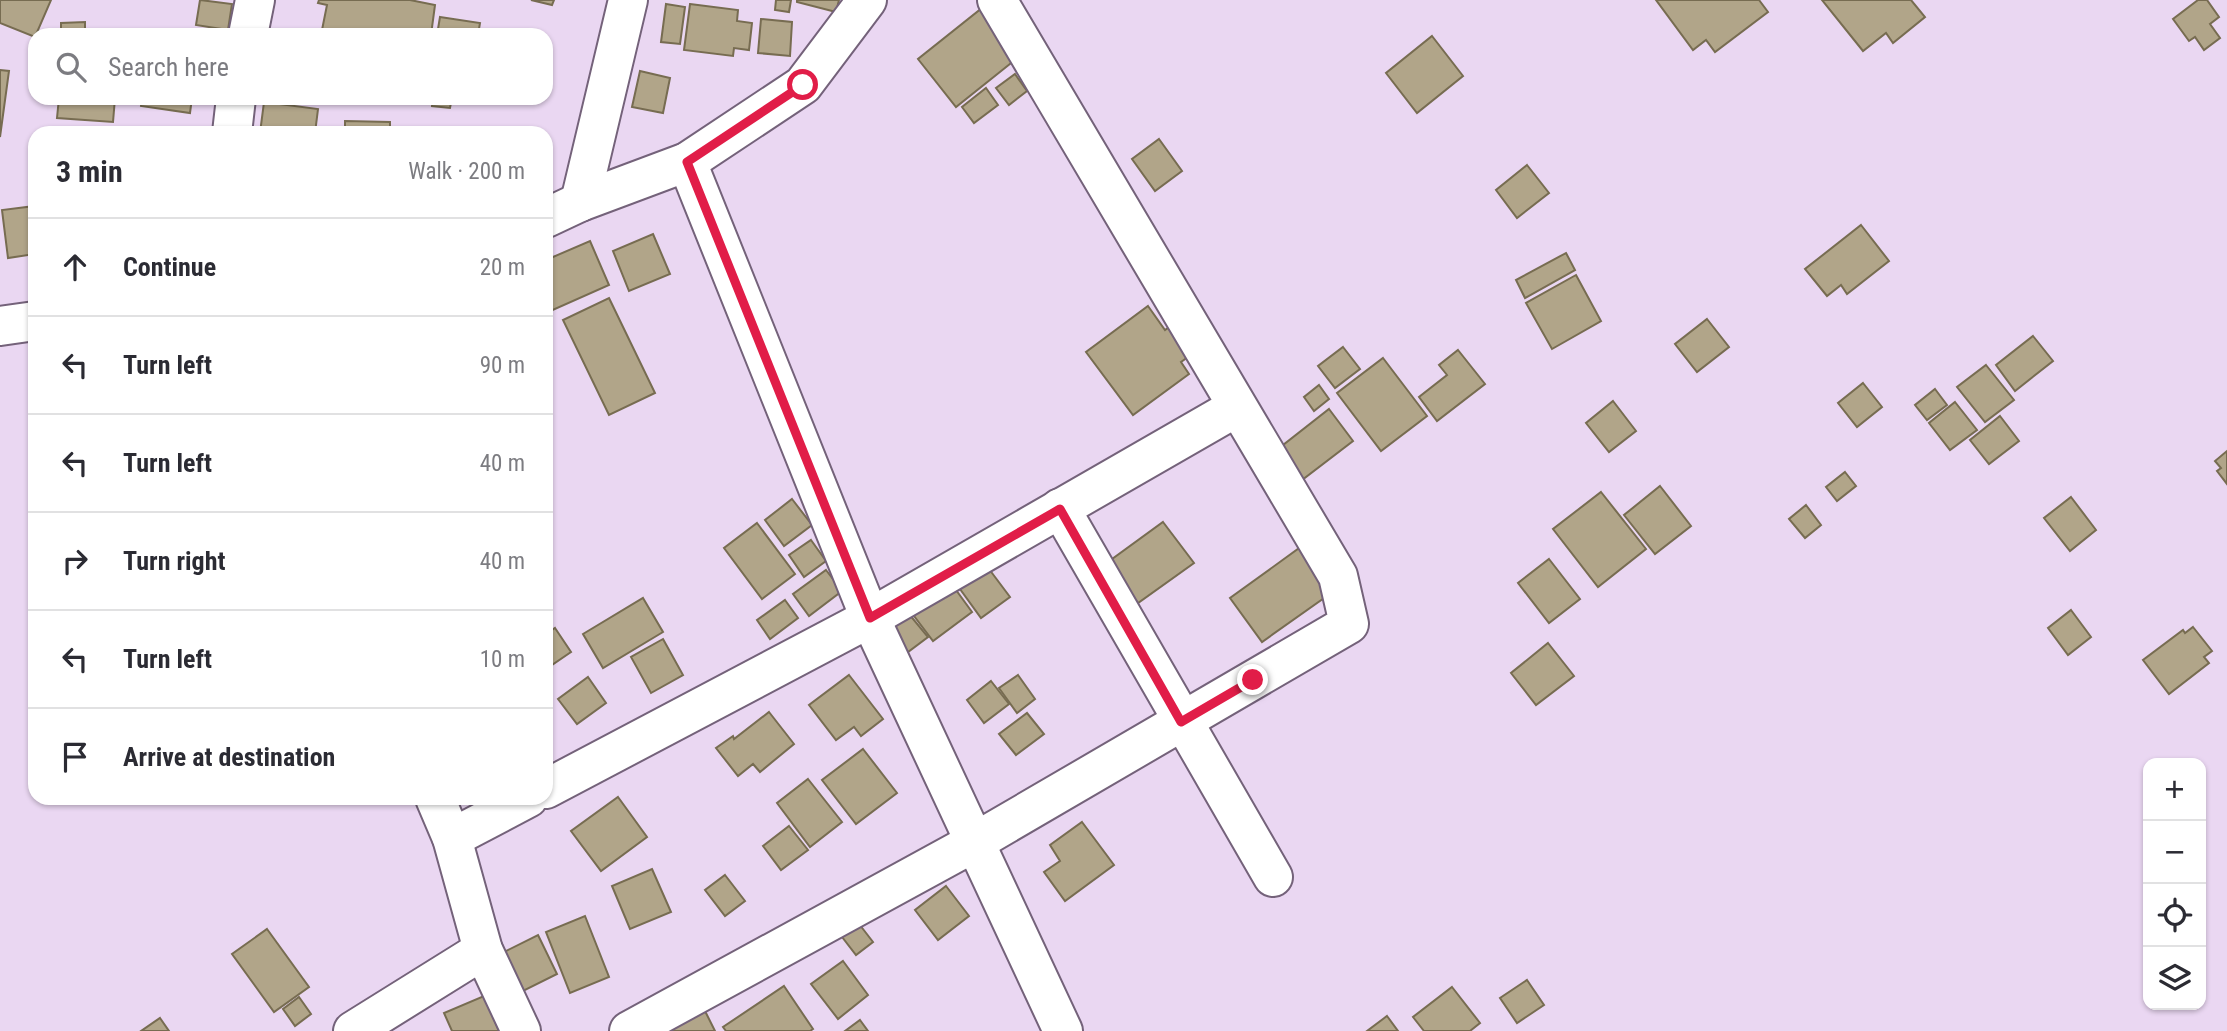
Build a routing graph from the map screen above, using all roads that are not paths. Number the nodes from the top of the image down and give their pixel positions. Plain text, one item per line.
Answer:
1 (255, 0) edge
2 (628, 0) edge
3 (867, 0) edge
4 (997, 0) edge
5 (249, 28) edge
6 (235, 105) edge
7 (233, 126) edge
8 (687, 162) junction
9 (563, 210) edge
10 (28, 322) edge
11 (0, 326) edge
12 (1237, 407) junction
13 (1060, 509) junction
14 (870, 618) junction
15 (1181, 722) junction
16 (553, 785) edge
17 (438, 805) edge
18 (515, 805) edge
19 (452, 838) junction
20 (975, 842) junction
21 (1273, 877) dead end
22 (483, 950) junction
23 (353, 1031) edge
24 (521, 1031) edge
25 (629, 1031) edge
26 (1063, 1031) edge

1 - 5 street
2 - 9 street
3 - 8 street
4 - 12 street
6 - 7 street
8 - 9 street
8 - 14 street
10 - 11 street
12 - 13 street
12 - 15 street
13 - 14 street
13 - 15 street
14 - 16 street
14 - 20 street
15 - 20 street
15 - 21 street
17 - 19 street
18 - 19 street
19 - 22 street
20 - 25 street
20 - 26 street
22 - 23 street
22 - 24 street

